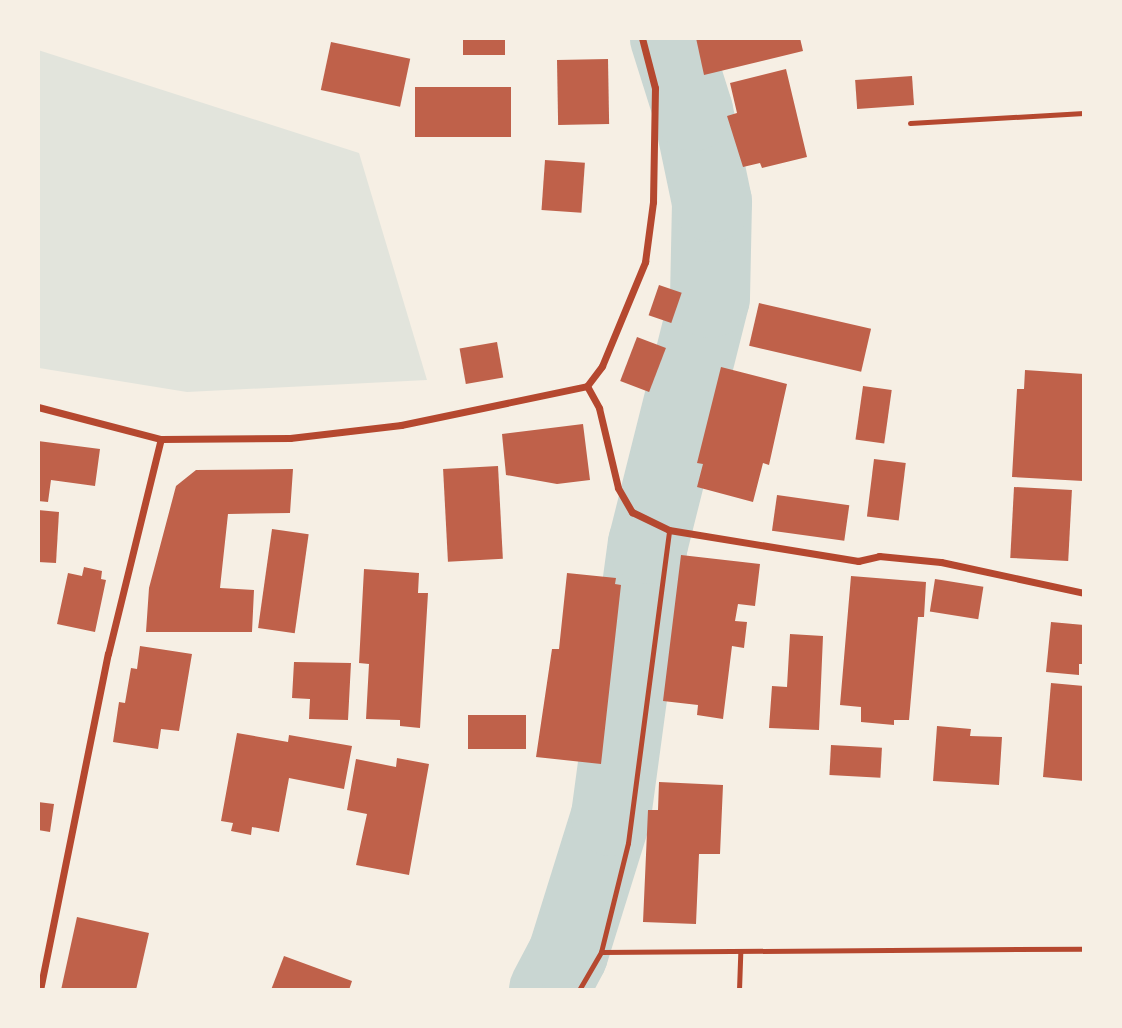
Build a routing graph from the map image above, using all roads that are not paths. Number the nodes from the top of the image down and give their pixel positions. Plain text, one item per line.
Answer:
1 (642, 38) edge
2 (1083, 113) edge
3 (910, 123) dead end
4 (587, 386) junction
5 (38, 407) edge
6 (161, 439) junction
7 (668, 530) junction
8 (1083, 593) edge
9 (1083, 949) edge
10 (601, 952) junction
11 (740, 952) junction
12 (40, 989) edge
13 (579, 989) edge
14 (739, 989) edge

1 - 4 street
2 - 3 lane
4 - 6 street
4 - 7 street
5 - 6 street
6 - 12 street
7 - 8 street
7 - 10 lane
9 - 11 lane
10 - 11 lane
10 - 13 lane
11 - 14 lane

